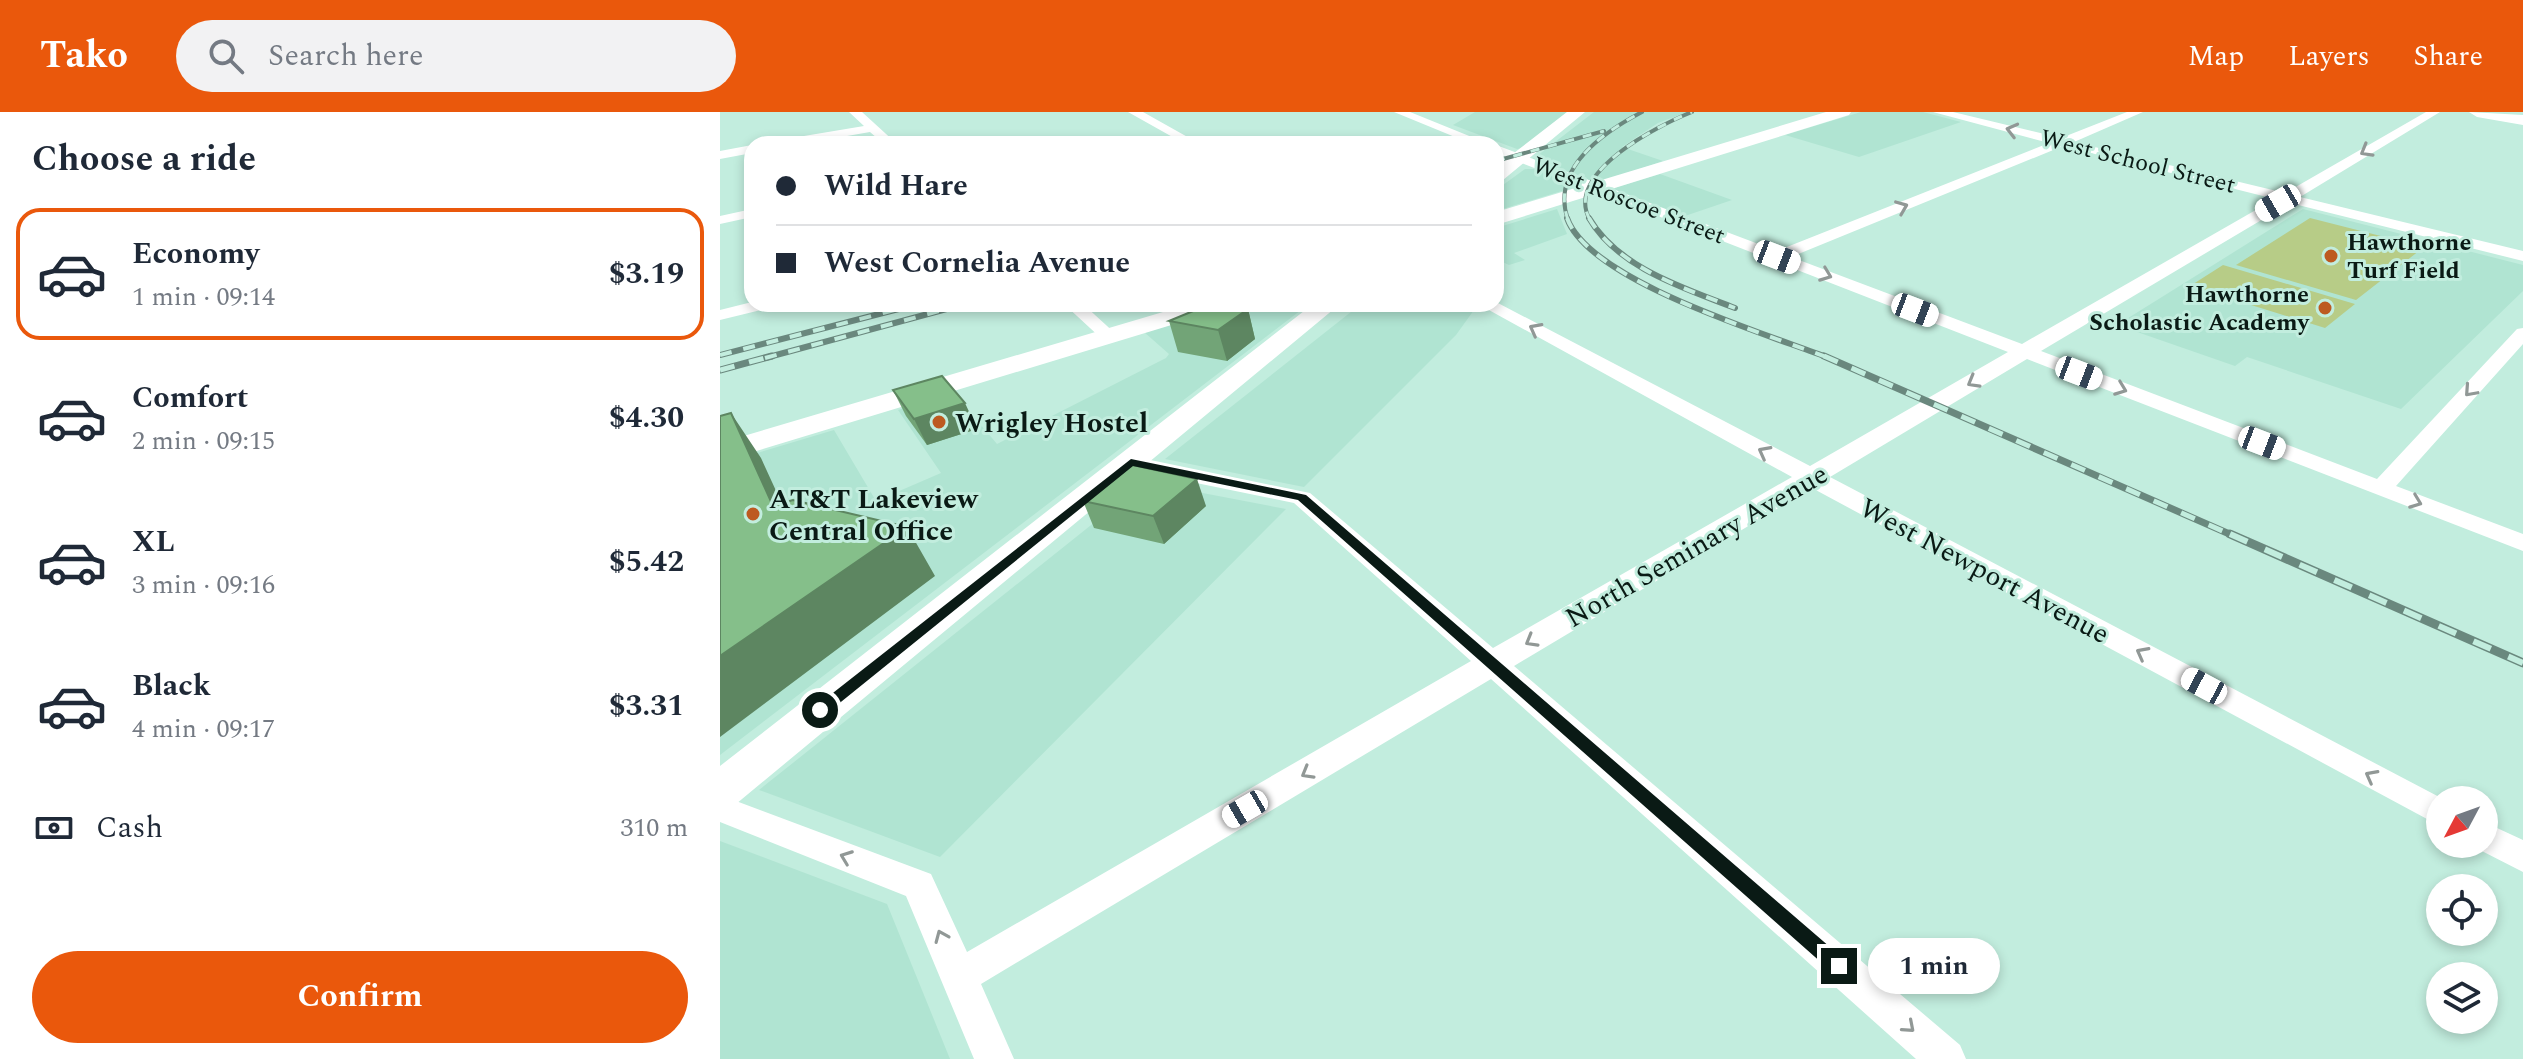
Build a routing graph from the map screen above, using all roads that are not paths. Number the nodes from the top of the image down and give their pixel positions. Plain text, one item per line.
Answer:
1 (855, 112) edge
2 (1134, 112) edge
3 (1400, 112) edge
4 (1577, 112) edge
5 (1843, 112) edge
6 (1939, 112) edge
7 (2137, 112) edge
8 (2434, 112) edge
9 (2477, 112) edge
10 (2523, 120) edge
11 (872, 128) junction
12 (826, 136) edge
13 (882, 136) edge
14 (1179, 136) edge
15 (1462, 136) edge
16 (2062, 142) junction
17 (744, 150) edge
18 (1504, 152) edge
19 (720, 155) edge
20 (1519, 158) junction
21 (1504, 170) edge
22 (1596, 187) junction
23 (2287, 198) junction
24 (744, 215) edge
25 (1504, 216) edge
26 (720, 220) edge
27 (2523, 256) edge
28 (1777, 257) junction
29 (744, 309) edge
30 (1082, 312) edge
31 (1189, 312) edge
32 (1318, 312) edge
33 (1502, 312) edge
34 (720, 315) edge
35 (2523, 333) edge
36 (1109, 336) junction
37 (2025, 352) junction
38 (720, 453) edge
39 (1131, 463) junction
40 (1811, 477) junction
41 (2381, 489) junction
42 (2523, 543) edge
43 (1492, 664) junction
44 (720, 791) edge
45 (2426, 806) edge
46 (720, 808) edge
47 (2498, 844) edge
48 (2523, 857) edge
49 (958, 977) junction
50 (994, 1059) edge
51 (1946, 1059) edge

1 - 11 street
2 - 14 street
3 - 15 street
4 - 20 street
5 - 22 street
16 -> 6 street, West School Street
7 - 16 street
8 -> 23 street, North Seminary Avenue
9 - 10 street
11 - 12 street
11 - 13 street
16 - 23 street, West School Street
28 -> 16 street
17 - 19 street
18 - 20 street, West Roscoe Street
20 - 21 street
20 - 22 street, West Roscoe Street
22 - 25 street
22 - 28 street, West Roscoe Street
23 - 27 street, West School Street
23 - 37 street, North Seminary Avenue
24 - 26 street
28 -> 37 street, West Roscoe Street
29 - 34 street
30 - 36 street
31 - 36 street
32 - 39 street
40 -> 33 street, West Newport Avenue
35 -> 41 street
36 - 38 street
37 -> 40 street, North Seminary Avenue
37 -> 41 street, West Roscoe Street
39 - 43 street
39 - 44 street
40 -> 43 street, North Seminary Avenue
45 -> 40 street, West Newport Avenue
41 -> 42 street, West Roscoe Street
43 -> 49 street, North Seminary Avenue
43 -> 51 street
49 -> 46 street
47 - 48 street
49 - 50 street

